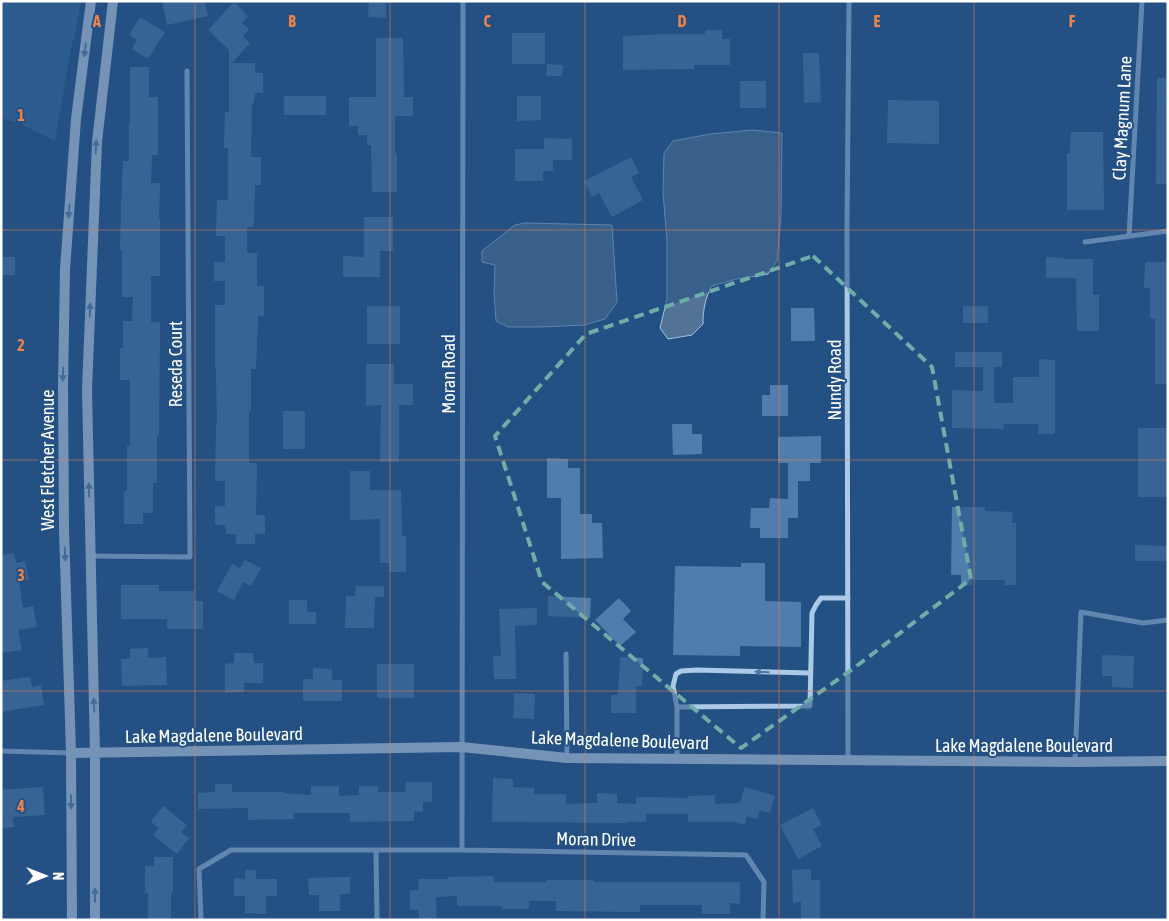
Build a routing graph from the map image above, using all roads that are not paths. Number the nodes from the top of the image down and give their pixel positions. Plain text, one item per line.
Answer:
1 (91, 1) edge
2 (113, 1) edge
3 (463, 1) edge
4 (849, 1) edge
5 (1142, 1) edge
6 (187, 71) dead end
7 (1168, 231) edge
8 (1129, 236) junction
9 (1085, 242) dead end
10 (90, 556) junction
11 (848, 598) junction
12 (1168, 620) edge
13 (566, 654) dead end
14 (810, 673) junction
15 (678, 706) junction
16 (461, 747) junction
17 (1, 751) edge
18 (71, 753) junction
19 (96, 753) junction
20 (566, 758) junction
21 (678, 759) junction
22 (848, 760) junction
23 (1168, 761) edge
24 (1076, 762) junction
25 (376, 850) junction
26 (462, 850) junction
27 (72, 920) edge
28 (96, 920) edge
29 (201, 920) edge
30 (377, 920) edge
31 (763, 920) edge

1 -> 18 main road, West Fletcher Avenue
10 -> 2 main road
3 - 16 street, Moran Road
4 - 11 street, Nundy Road
5 - 8 street, Clay Magnum Lane
6 - 10 street, Reseda Court
7 - 8 street
8 - 9 street
19 -> 10 main road
11 - 14 street
11 - 22 street, Nundy Road
12 - 24 street
13 - 20 street
14 - 15 street
14 -> 15 street
15 - 21 street
16 - 19 main road, Lake Magdalene Boulevard
16 - 20 main road, Lake Magdalene Boulevard
16 - 26 street, Moran Road
17 - 18 street
18 - 19 main road, Lake Magdalene Boulevard
18 -> 27 main road, West Fletcher Avenue
28 -> 19 main road
20 - 21 main road, Lake Magdalene Boulevard
21 - 22 main road, Lake Magdalene Boulevard
22 - 24 main road, Lake Magdalene Boulevard
23 - 24 main road, Lake Magdalene Boulevard
25 - 26 street, Moran Drive
25 - 29 street, Moran Drive
25 - 30 street
26 - 31 street, Moran Drive

